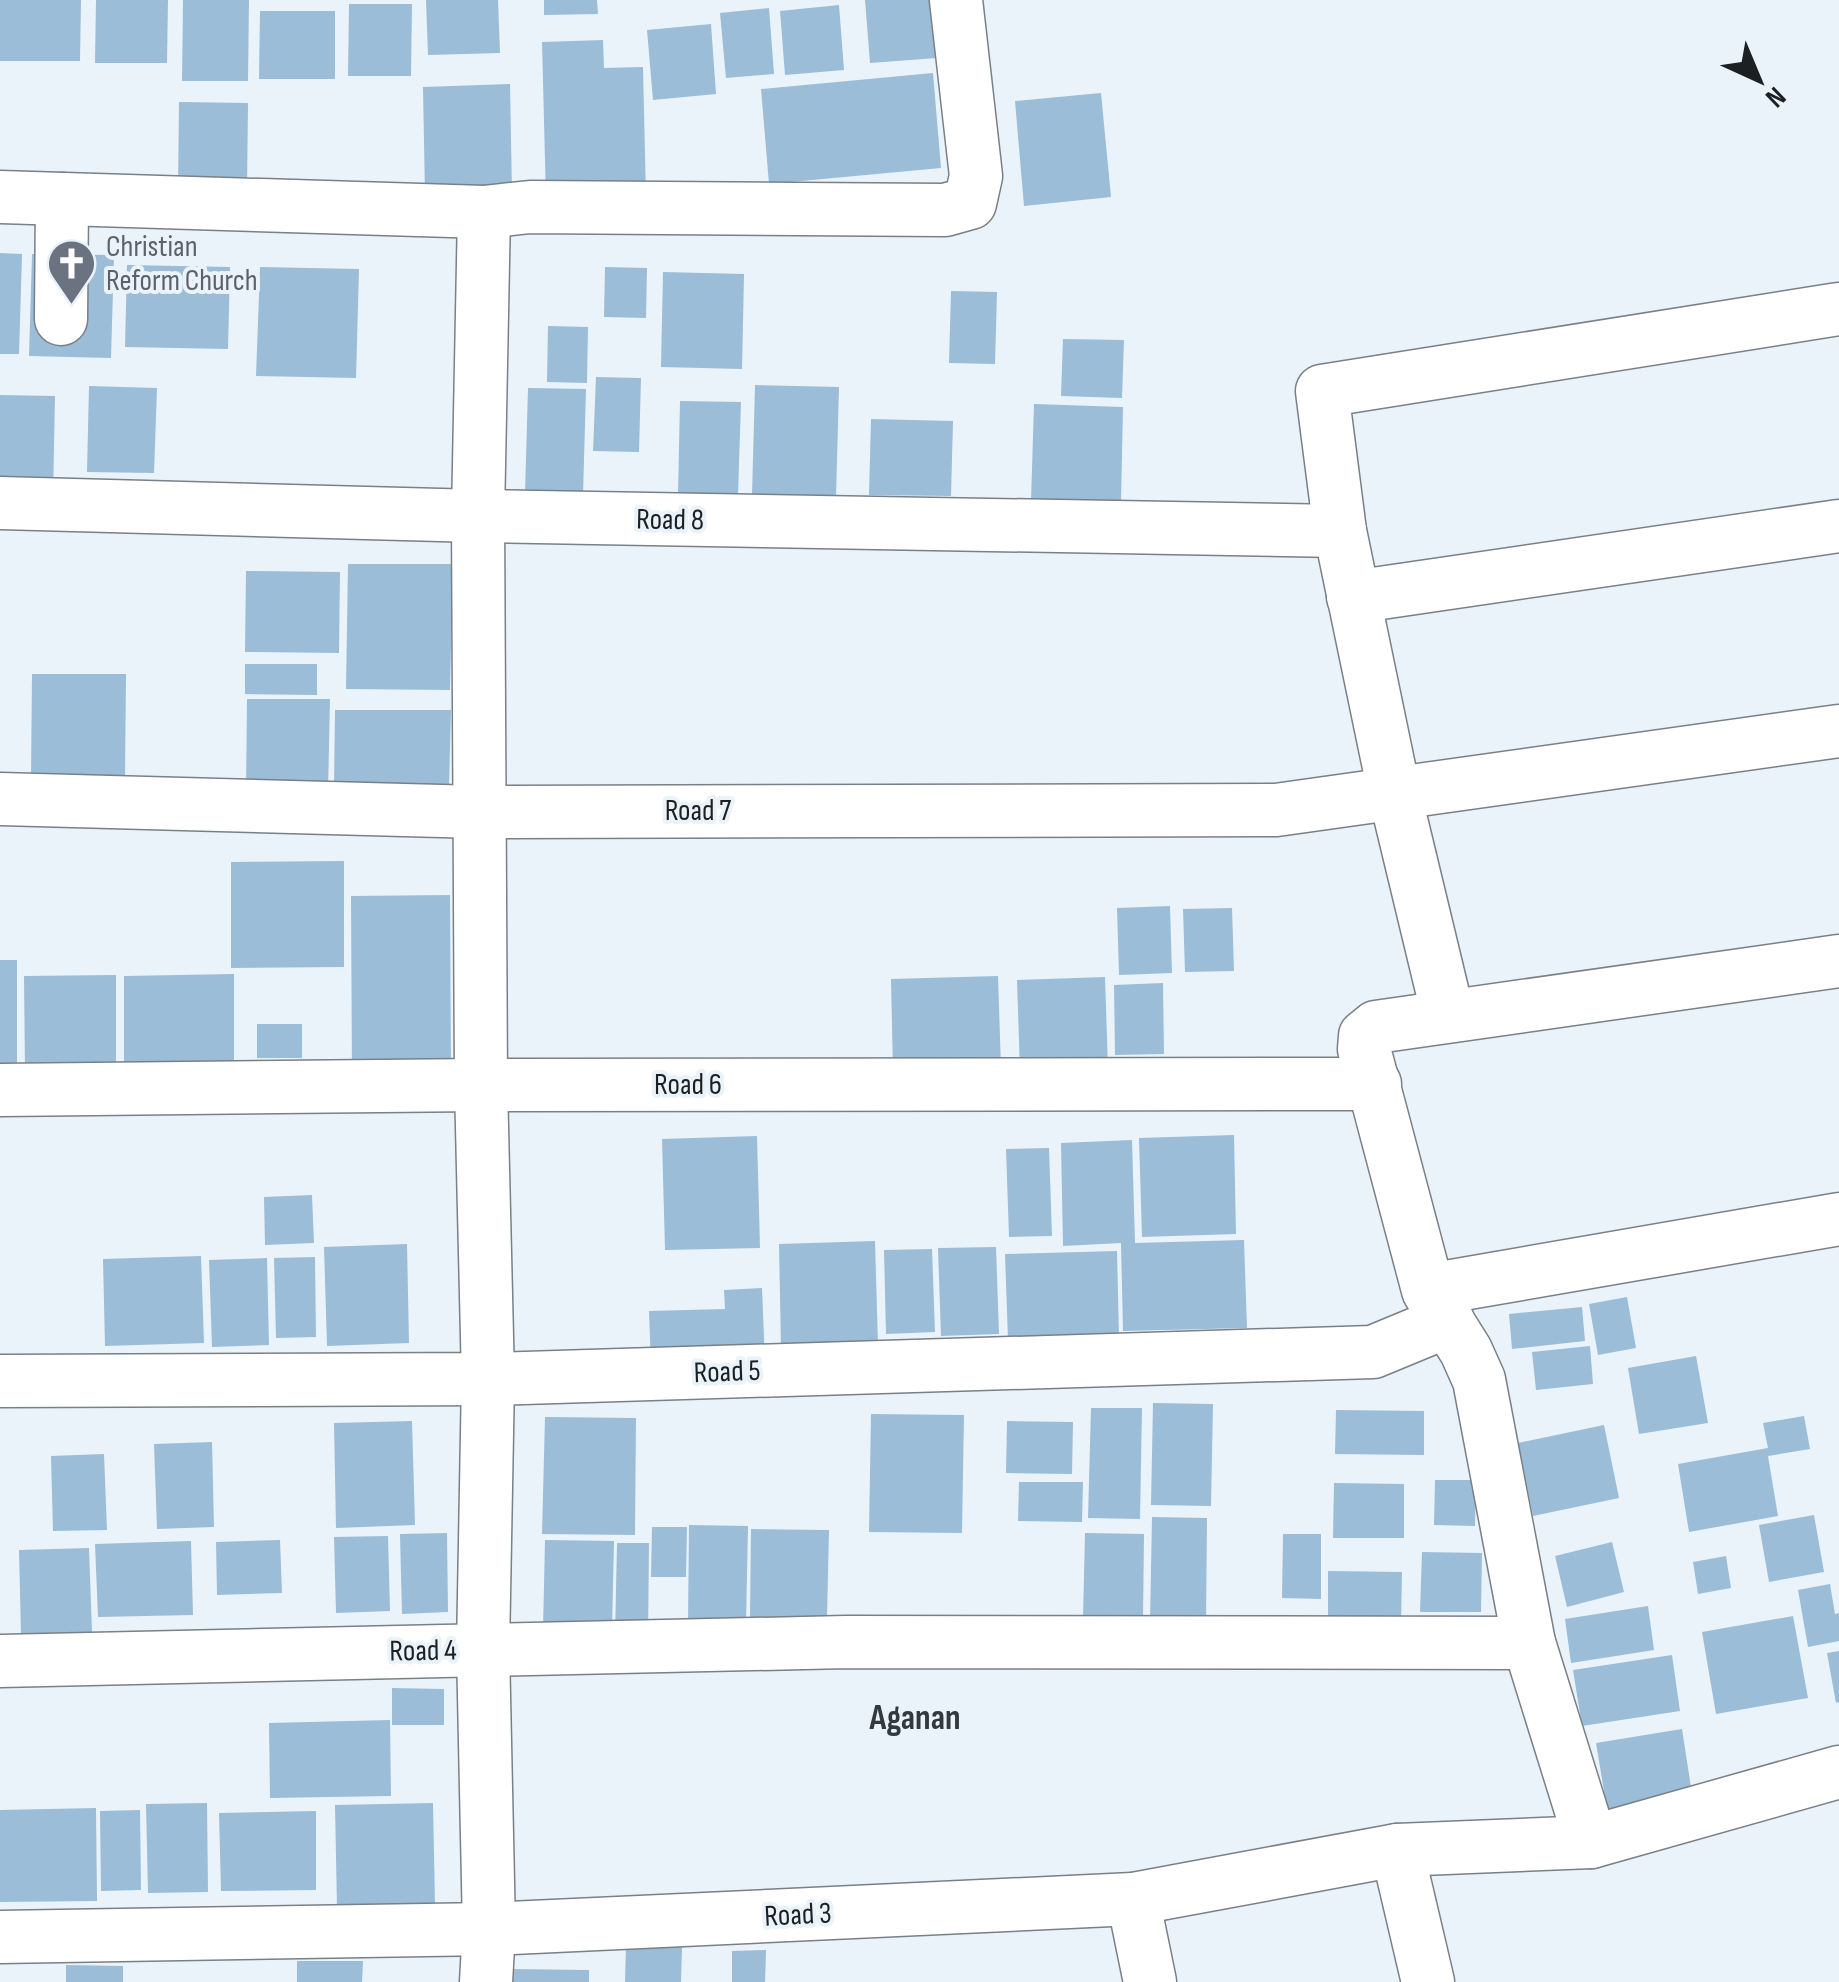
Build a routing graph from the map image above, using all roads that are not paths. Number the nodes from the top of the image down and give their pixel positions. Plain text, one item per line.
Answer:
1 (956, 0) edge
2 (0, 197) edge
3 (62, 199) junction
4 (484, 212) junction
5 (1839, 309) edge
6 (61, 319) dead end
7 (0, 503) edge
8 (478, 516) junction
9 (1839, 526) edge
10 (1340, 531) junction
11 (1354, 597) junction
12 (1839, 731) edge
13 (1394, 791) junction
14 (0, 799) edge
15 (479, 812) junction
16 (1839, 960) edge
17 (1448, 1015) junction
18 (1375, 1084) junction
19 (481, 1085) junction
20 (0, 1090) edge
21 (1839, 1219) edge
22 (1438, 1306) junction
23 (488, 1379) junction
24 (0, 1381) edge
25 (1529, 1643) junction
26 (483, 1649) junction
27 (0, 1662) edge
28 (1839, 1772) edge
29 (1591, 1842) junction
30 (1398, 1850) junction
31 (1133, 1899) junction
32 (489, 1929) junction
33 (0, 1937) edge
34 (486, 1982) edge
35 (1150, 1982) edge
36 (1428, 1982) edge

1 - 4 street
2 - 3 street
3 - 4 street
3 - 6 street
4 - 8 street
5 - 10 street
7 - 8 street, Road 8
8 - 10 street, Road 8
8 - 15 street
9 - 11 street
10 - 11 street
11 - 13 street
12 - 13 street, Road 7
13 - 15 street, Road 7
13 - 17 street
14 - 15 street, Road 7
15 - 19 street
16 - 17 street
17 - 18 street
18 - 19 street, Road 6
18 - 22 street
19 - 20 street, Road 6
19 - 23 street
21 - 22 street, Road 5
22 - 23 street, Road 5
22 - 25 street
23 - 24 street, Road 5
23 - 26 street
25 - 26 street, Road 4
25 - 29 street
26 - 27 street, Road 4
26 - 32 street
28 - 29 street, Road 3
29 - 30 street, Road 3
30 - 31 street, Road 3
30 - 36 street
31 - 32 street, Road 3
31 - 35 street
32 - 33 street, Road 3
32 - 34 street

